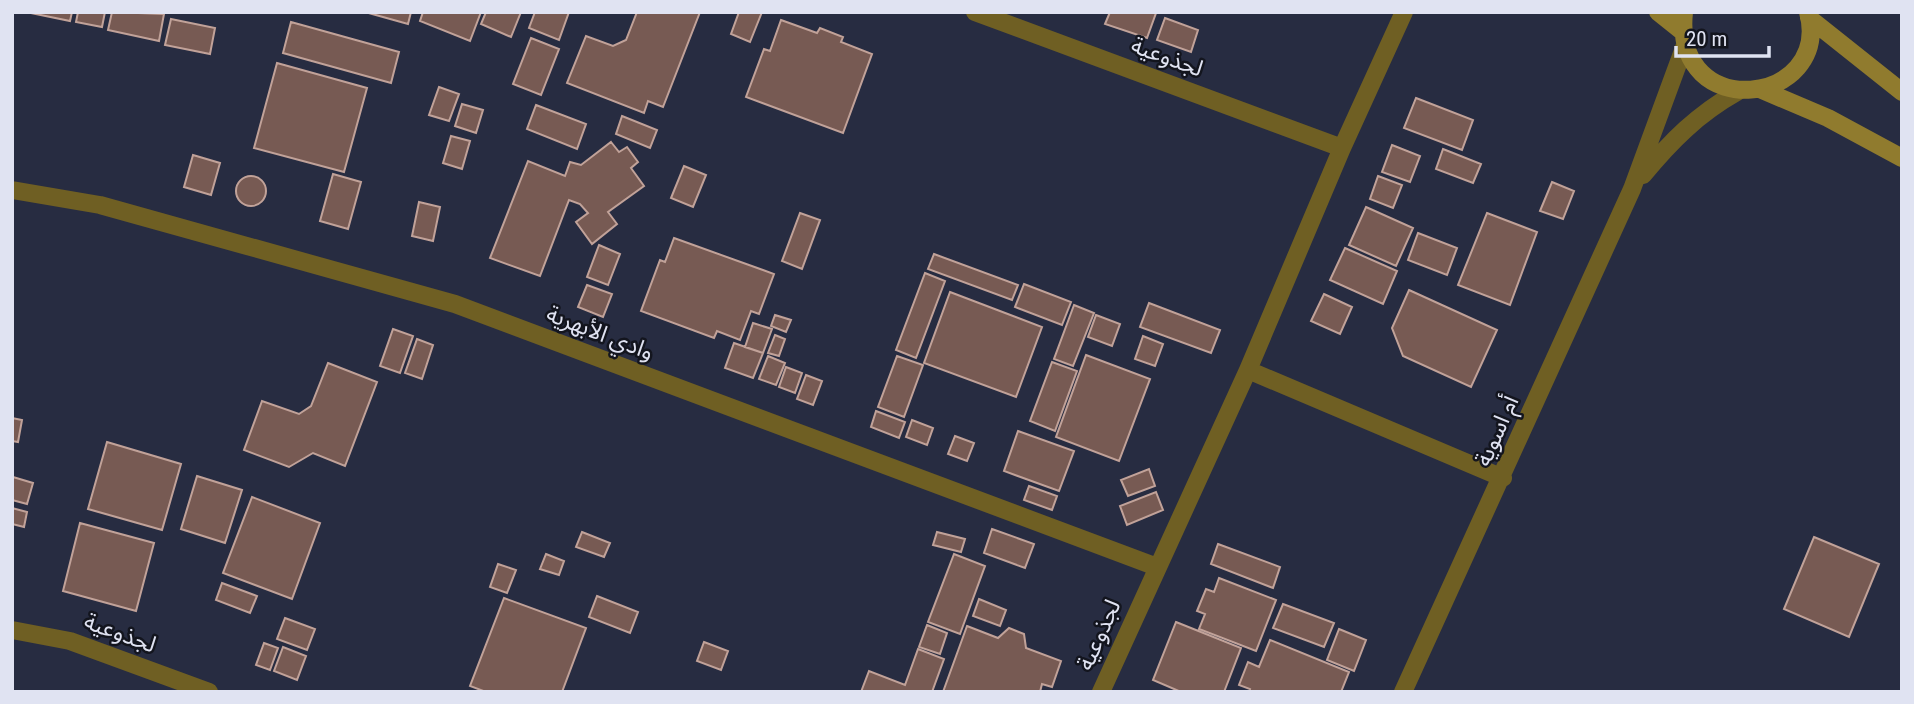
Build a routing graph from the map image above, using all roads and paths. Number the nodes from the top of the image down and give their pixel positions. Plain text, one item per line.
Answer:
1 (975, 12) edge
2 (1404, 12) edge
3 (1658, 12) edge
4 (1684, 12) edge
5 (1809, 15) edge
6 (1684, 39) junction
7 (1762, 90) junction
8 (1737, 92) junction
9 (1902, 92) edge
10 (1342, 148) junction
11 (1902, 158) edge
12 (1632, 189) junction
13 (12, 190) edge
14 (1248, 370) junction
15 (1503, 478) junction
16 (1157, 567) junction
17 (12, 630) edge
18 (209, 692) edge
19 (1101, 692) edge
20 (1403, 692) edge

1 - 10 street, لجذوعية
2 - 10 street, لجذوعية
3 - 6 main road
4 - 6 main road
5 - 7 main road
5 - 9 main road
6 - 8 main road
6 - 12 street, أم اسوية
7 - 8 main road
7 - 11 main road
8 - 12 street, أم اسوية
10 - 14 street, لجذوعية
12 - 15 street, أم اسوية
13 - 16 street, وادي الأبهرية
14 - 15 street
14 - 16 street, لجذوعية
15 - 20 street, أم اسوية
16 - 19 street, لجذوعية
17 - 18 street, لجذوعية

